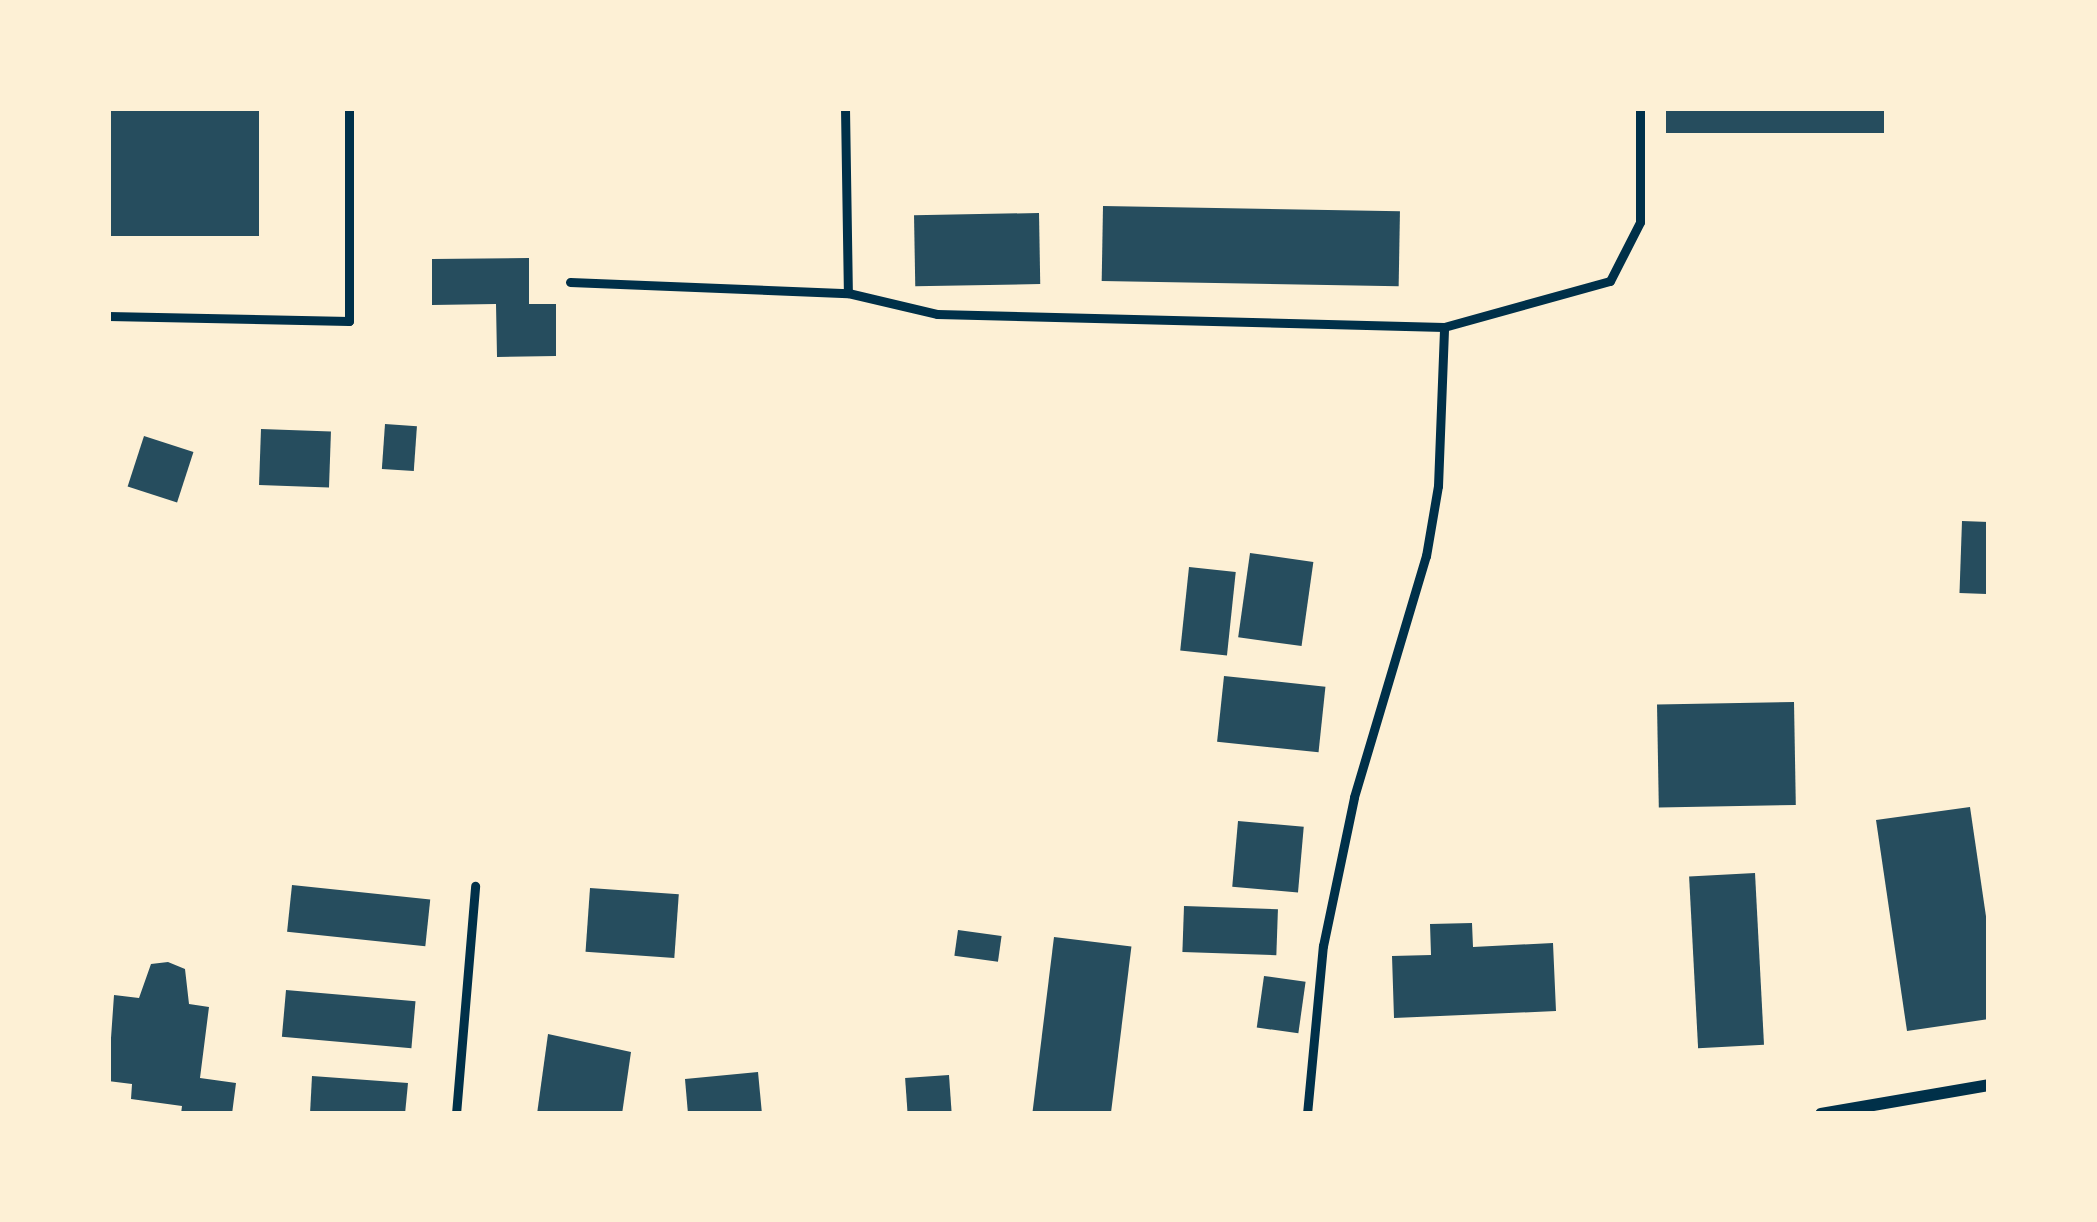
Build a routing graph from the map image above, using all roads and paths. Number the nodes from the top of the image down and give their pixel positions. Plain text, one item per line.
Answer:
1 (350, 108) edge
2 (845, 108) edge
3 (1640, 108) edge
4 (570, 282) dead end
5 (848, 292) junction
6 (108, 316) edge
7 (1444, 327) junction
8 (475, 886) dead end
9 (1989, 1085) edge
10 (455, 1114) edge
11 (1307, 1114) edge
12 (1821, 1114) edge

1 - 6 lane
2 - 5 lane
3 - 7 lane
4 - 5 lane
5 - 7 lane
7 - 11 lane
8 - 10 lane
9 - 12 street

